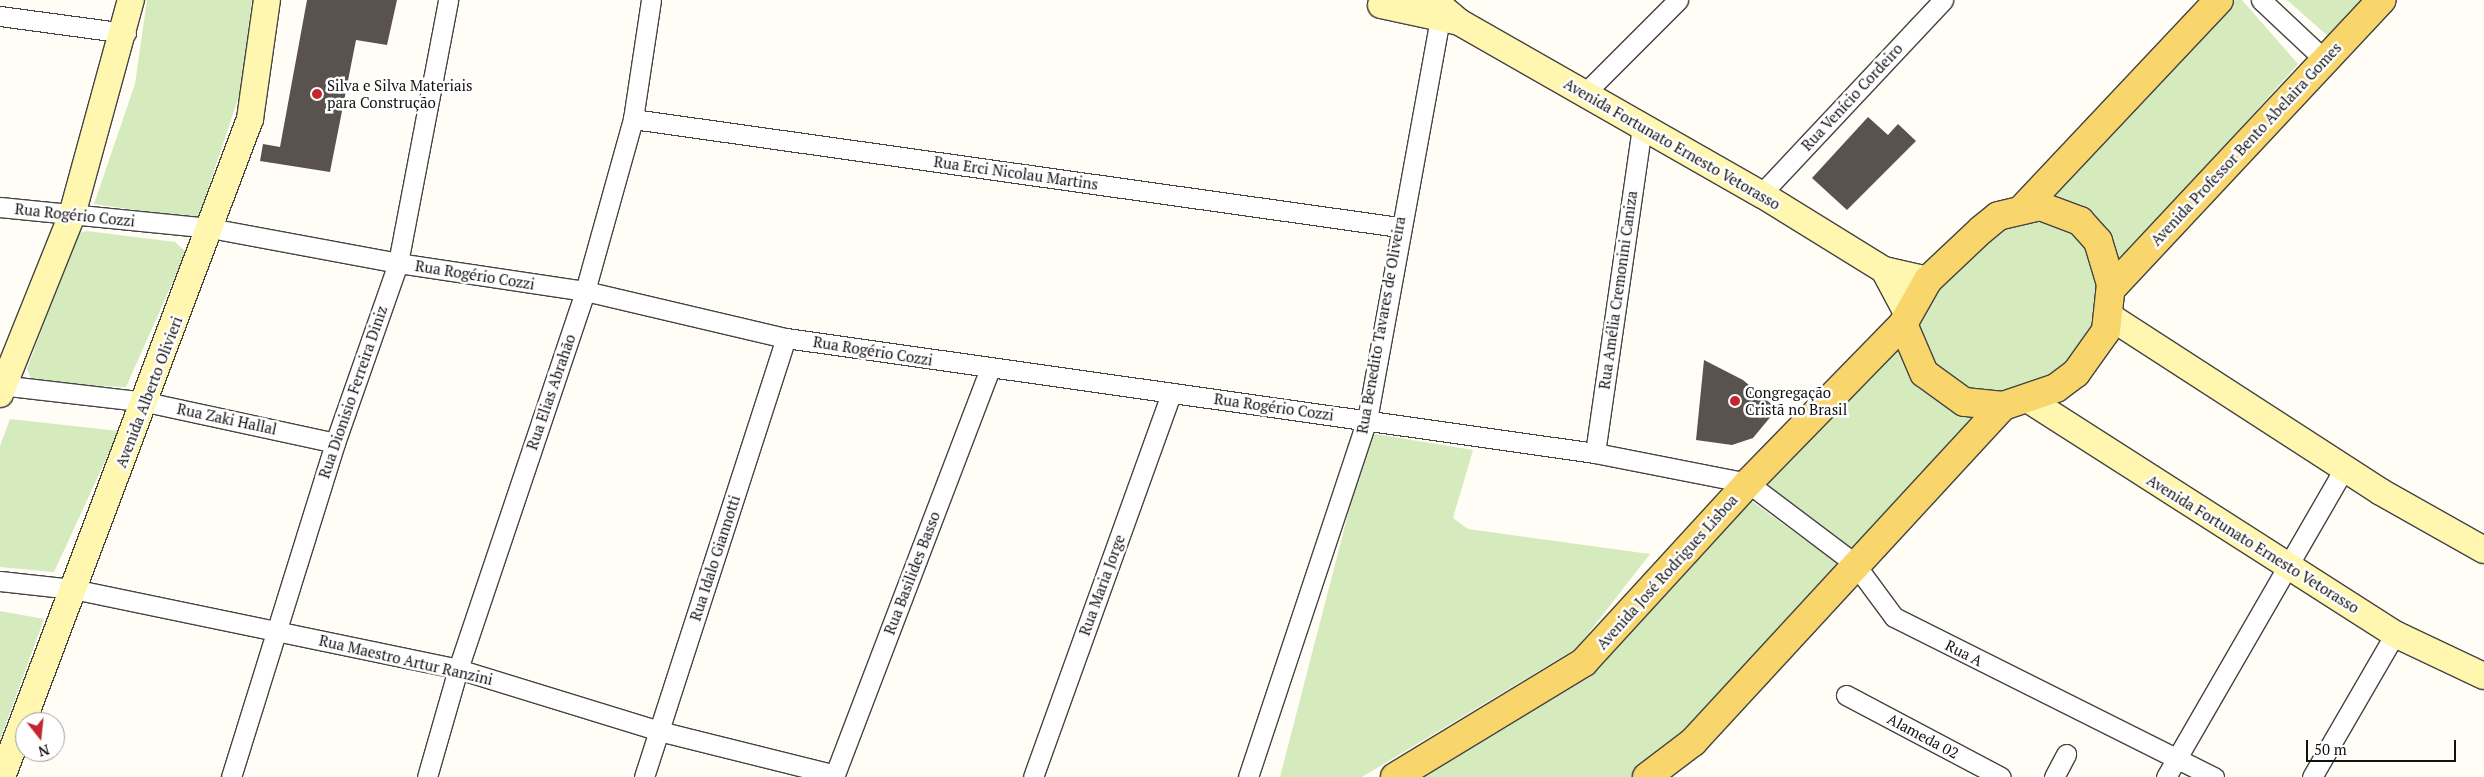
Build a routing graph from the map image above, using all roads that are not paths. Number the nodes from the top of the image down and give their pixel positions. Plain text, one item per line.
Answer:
1 (131, 0) edge
2 (267, 0) edge
3 (448, 0) edge
4 (651, 0) edge
5 (1678, 0) edge
6 (1943, 0) edge
7 (2219, 0) edge
8 (2261, 0) edge
9 (2381, 0) edge
10 (1380, 2) edge
11 (1443, 12) edge
12 (0, 16) edge
13 (126, 32) junction
14 (2325, 60) junction
15 (1584, 94) junction
16 (633, 119) junction
17 (1642, 126) junction
18 (1761, 194) junction
19 (0, 206) edge
20 (2022, 209) junction
21 (72, 215) junction
22 (1399, 226) junction
23 (210, 228) junction
24 (398, 263) junction
25 (1884, 270) junction
26 (1928, 280) junction
27 (2111, 288) junction
28 (585, 291) junction
29 (2109, 316) junction
30 (1906, 319) junction
31 (786, 338) junction
32 (990, 369) junction
33 (1, 388) edge
34 (1171, 393) junction
35 (146, 402) junction
36 (2016, 403) junction
37 (1367, 420) junction
38 (335, 443) junction
39 (1595, 453) junction
40 (2344, 469) junction
41 (1748, 483) junction
42 (2484, 550) edge
43 (1854, 563) junction
44 (2284, 566) junction
45 (0, 581) edge
46 (72, 589) junction
47 (274, 630) junction
48 (2395, 634) junction
49 (458, 669) junction
50 (2484, 676) edge
51 (1846, 696) dead end
52 (659, 731) junction
53 (2066, 754) dead end
54 (2176, 760) junction
55 (835, 776) edge
56 (2, 777) edge
57 (231, 777) edge
58 (427, 777) edge
59 (644, 777) edge
60 (1033, 777) edge
61 (1248, 777) edge
62 (1396, 777) edge
63 (1647, 777) edge
64 (2001, 777) edge
65 (2054, 777) edge
66 (2166, 777) edge
67 (2214, 777) edge
68 (2312, 777) edge

1 - 13 street
2 - 23 street, Avenida Alberto Olivieri
3 - 24 street, Rua Dionisio Ferreira Diniz
4 - 16 street, Rua Elias Abrahão
5 - 15 street
6 - 18 street, Rua Venício Cordeiro
7 - 20 main road
8 - 14 street
9 - 14 main road, Avenida Professor Bento Abelaira Gomes
10 - 11 street, Avenida Fortunato Ernesto Vetorasso
11 - 15 street, Avenida Fortunato Ernesto Vetorasso
11 - 22 street, Rua Benedito Tavares de Oliveira
12 - 13 street
13 - 21 street
14 - 27 main road, Avenida Professor Bento Abelaira Gomes
15 - 17 street, Avenida Fortunato Ernesto Vetorasso
16 - 22 street, Rua Erci Nicolau Martins
16 - 28 street, Rua Elias Abrahão
17 - 18 street, Avenida Fortunato Ernesto Vetorasso
17 - 39 street, Rua Amélia Cremonini Caniza
18 - 25 street, Avenida Fortunato Ernesto Vetorasso
19 - 21 street, Rua Rogério Cozzi
20 - 26 main road, Avenida José Rodrigues Lisboa
20 - 27 main road, Avenida José Rodrigues Lisboa
21 - 23 street, Rua Rogério Cozzi
21 - 33 street
22 - 37 street, Rua Benedito Tavares de Oliveira
23 - 24 street, Rua Rogério Cozzi
23 - 35 street, Avenida Alberto Olivieri
24 - 28 street, Rua Rogério Cozzi
24 - 38 street, Rua Dionisio Ferreira Diniz
25 - 26 street, Avenida Fortunato Ernesto Vetorasso
25 - 30 street
26 - 30 main road, Avenida José Rodrigues Lisboa
27 - 29 main road, Avenida José Rodrigues Lisboa
28 - 31 street, Rua Rogério Cozzi
28 - 49 street, Rua Elias Abrahão
29 - 36 main road, Avenida José Rodrigues Lisboa
29 - 40 street
30 - 36 main road
30 - 41 main road, Avenida José Rodrigues Lisboa
31 - 32 street, Rua Rogério Cozzi
31 - 52 street, Rua Idalo Giannotti
32 - 34 street, Rua Rogério Cozzi
32 - 55 street, Rua Basilides Basso
33 - 35 street, Rua Zaki Hallal
34 - 37 street, Rua Rogério Cozzi
34 - 60 street, Rua Maria Jorge
35 - 38 street, Rua Zaki Hallal
35 - 46 street, Avenida Alberto Olivieri
36 - 43 main road
36 - 44 street, Avenida Fortunato Ernesto Vetorasso
37 - 39 street, Rua Rogério Cozzi
37 - 61 street, Rua Benedito Tavares de Oliveira
38 - 47 street, Rua Dionisio Ferreira Diniz
39 - 41 street, Rua Rogério Cozzi
40 - 42 street
40 - 44 street
41 - 43 street, Rua A
41 - 62 main road, Avenida José Rodrigues Lisboa
43 - 54 street, Rua A
43 - 63 main road
44 - 48 street, Avenida Fortunato Ernesto Vetorasso
44 - 54 street
45 - 46 street, Rua Maestro Artur Ranzini
46 - 47 street, Rua Maestro Artur Ranzini
46 - 56 street, Avenida Alberto Olivieri
47 - 49 street, Rua Maestro Artur Ranzini
47 - 57 street, Rua Dionisio Ferreira Diniz
48 - 50 street, Avenida Fortunato Ernesto Vetorasso
48 - 68 street
49 - 52 street, Rua Maestro Artur Ranzini
49 - 58 street, Rua Elias Abrahão
51 - 64 street, Alameda 02
52 - 55 street, Rua Maestro Artur Ranzini
52 - 59 street, Rua Idalo Giannotti
53 - 65 street
54 - 66 street
54 - 67 street, Rua A

